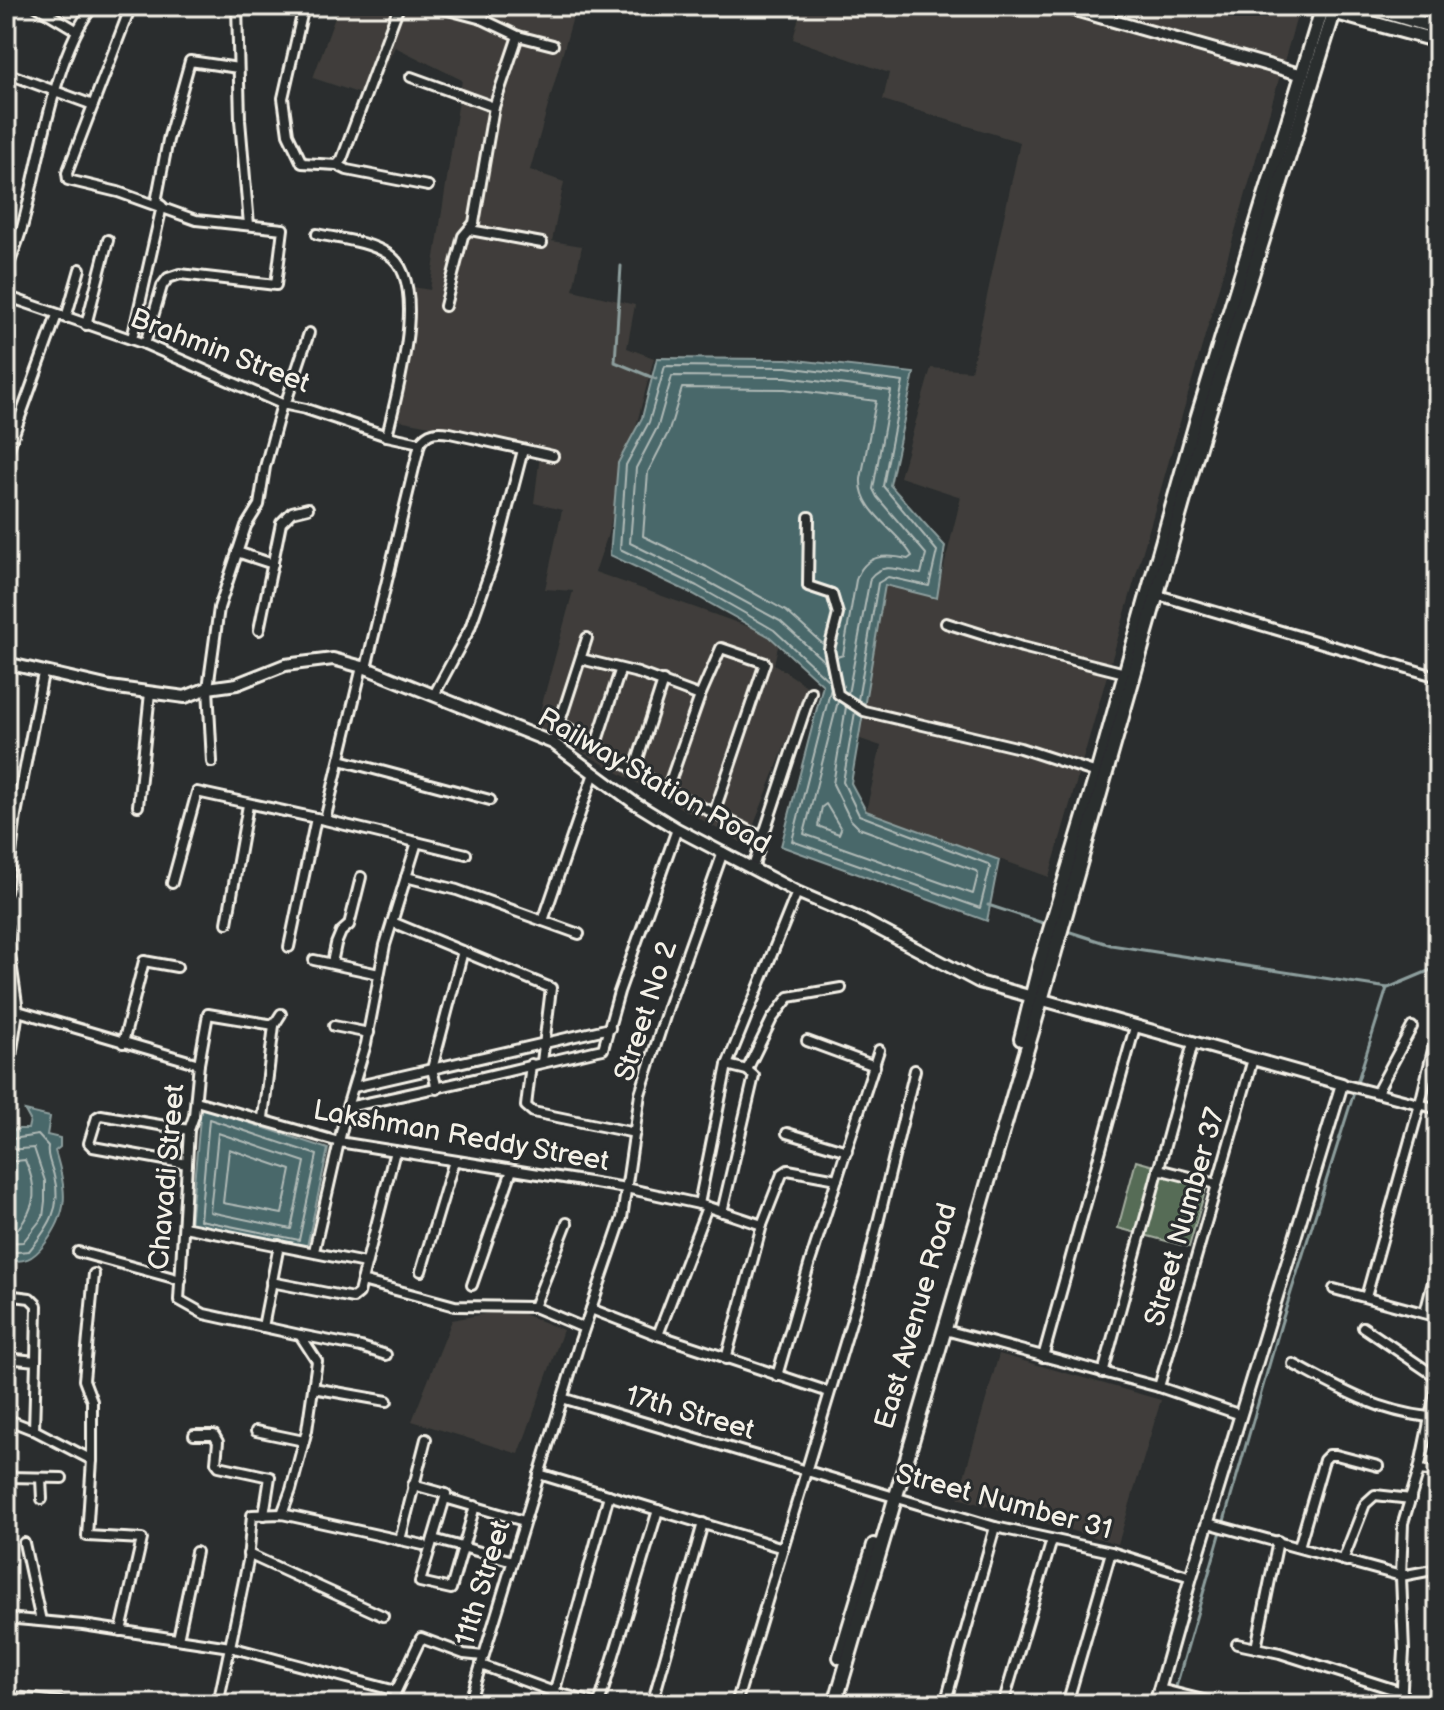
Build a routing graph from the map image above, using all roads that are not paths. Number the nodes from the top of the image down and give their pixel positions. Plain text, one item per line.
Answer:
1 (36, 6) edge
2 (94, 6) edge
3 (237, 6) edge
4 (304, 6) edge
5 (399, 6) edge
6 (433, 6) edge
7 (487, 6) edge
8 (1061, 6) edge
9 (1365, 6) edge
10 (127, 7) edge
11 (1329, 8) edge
12 (1101, 12) edge
13 (482, 19) junction
14 (1438, 28) edge
15 (76, 30) junction
16 (518, 36) junction
17 (1438, 41) edge
18 (553, 45) dead end
19 (238, 68) junction
20 (6, 73) edge
21 (1303, 75) junction
22 (411, 77) dead end
23 (56, 90) junction
24 (93, 105) junction
25 (494, 107) junction
26 (337, 165) junction
27 (428, 186) dead end
28 (162, 206) junction
29 (249, 225) junction
30 (470, 230) junction
31 (317, 234) dead end
32 (108, 240) dead end
33 (542, 243) dead end
34 (80, 269) dead end
35 (6, 272) edge
36 (6, 296) edge
37 (445, 306) dead end
38 (61, 317) junction
39 (86, 325) junction
40 (309, 333) dead end
41 (132, 339) junction
42 (145, 344) junction
43 (283, 405) junction
44 (387, 436) junction
45 (420, 443) junction
46 (523, 450) junction
47 (6, 456) edge
48 (553, 456) dead end
49 (308, 508) dead end
50 (809, 517) dead end
51 (237, 552) junction
52 (273, 564) junction
53 (1153, 594) junction
54 (946, 623) dead end
55 (259, 630) dead end
56 (587, 638) dead end
57 (581, 659) junction
58 (6, 663) edge
59 (364, 668) junction
60 (620, 671) junction
61 (43, 673) junction
62 (1125, 673) junction
63 (1438, 677) edge
64 (663, 681) junction
65 (208, 688) junction
66 (811, 692) dead end
67 (150, 693) junction
68 (434, 695) junction
69 (700, 696) junction
70 (560, 723) junction
71 (553, 743) junction
72 (596, 744) junction
73 (340, 760) junction
74 (212, 762) dead end
75 (634, 771) junction
76 (594, 773) junction
77 (1097, 773) junction
78 (667, 790) junction
79 (490, 800) dead end
80 (6, 804) edge
81 (248, 805) junction
82 (138, 806) dead end
83 (17, 807) junction
84 (714, 813) junction
85 (321, 819) junction
86 (677, 829) junction
87 (762, 837) junction
88 (417, 842) junction
89 (723, 852) junction
90 (466, 854) dead end
91 (753, 867) junction
92 (361, 877) dead end
93 (406, 877) junction
94 (172, 883) dead end
95 (6, 892) edge
96 (797, 892) junction
97 (1063, 905) junction
98 (543, 921) junction
99 (392, 922) junction
100 (227, 923) dead end
101 (6, 927) edge
102 (579, 934) dead end
103 (289, 947) dead end
104 (463, 951) junction
105 (314, 960) dead end
106 (332, 963) junction
107 (177, 967) dead end
108 (10, 971) edge
109 (379, 974) junction
110 (841, 988) dead end
111 (1036, 999) junction
112 (18, 1011) junction
113 (281, 1014) dead end
114 (274, 1025) junction
115 (334, 1026) dead end
116 (1135, 1027) junction
117 (1412, 1027) dead end
118 (610, 1028) junction
119 (369, 1033) junction
120 (807, 1041) dead end
121 (1435, 1041) dead end
122 (123, 1043) junction
123 (543, 1043) junction
124 (1193, 1043) junction
125 (879, 1050) dead end
126 (6, 1056) edge
127 (1253, 1059) junction
128 (542, 1062) junction
129 (199, 1064) junction
130 (531, 1064) junction
131 (727, 1065) junction
132 (875, 1066) junction
133 (432, 1069) junction
134 (747, 1070) junction
135 (915, 1070) dead end
136 (1347, 1085) junction
137 (354, 1087) junction
138 (437, 1089) junction
139 (1380, 1093) junction
140 (196, 1101) junction
141 (1420, 1104) junction
142 (347, 1107) junction
143 (1438, 1109) edge
144 (263, 1118) junction
145 (189, 1130) junction
146 (635, 1133) junction
147 (787, 1133) dead end
148 (339, 1142) junction
149 (395, 1151) junction
150 (847, 1151) junction
151 (454, 1161) junction
152 (187, 1164) junction
153 (1158, 1169) junction
154 (512, 1170) junction
155 (837, 1179) junction
156 (1217, 1184) junction
157 (626, 1188) junction
158 (703, 1206) junction
159 (722, 1212) junction
160 (567, 1223) dead end
161 (762, 1225) junction
162 (184, 1227) junction
163 (279, 1245) junction
164 (314, 1251) junction
165 (78, 1252) dead end
166 (1438, 1262) edge
167 (365, 1263) junction
168 (421, 1271) dead end
169 (94, 1274) dead end
170 (181, 1280) junction
171 (362, 1281) junction
172 (271, 1282) junction
173 (472, 1285) dead end
174 (1334, 1289) dead end
175 (6, 1295) edge
176 (1366, 1297) junction
177 (534, 1307) junction
178 (591, 1309) junction
179 (1425, 1313) junction
180 (1438, 1317) edge
181 (263, 1327) junction
182 (1363, 1327) dead end
183 (584, 1328) junction
184 (945, 1330) junction
185 (300, 1335) junction
186 (658, 1335) junction
187 (386, 1355) dead end
188 (1043, 1357) junction
189 (6, 1358) edge
190 (726, 1359) junction
191 (36, 1361) junction
192 (1293, 1364) dead end
193 (1103, 1373) junction
194 (777, 1376) junction
195 (1438, 1383) edge
196 (1159, 1387) junction
197 (313, 1388) junction
198 (829, 1392) junction
199 (562, 1398) junction
200 (387, 1401) dead end
201 (1241, 1415) junction
202 (1428, 1417) junction
203 (6, 1419) edge
204 (34, 1430) junction
205 (256, 1431) dead end
206 (194, 1435) dead end
207 (426, 1439) dead end
208 (304, 1441) junction
209 (92, 1460) junction
210 (1378, 1466) dead end
211 (806, 1470) junction
212 (1419, 1470) junction
213 (1438, 1472) edge
214 (539, 1474) junction
215 (6, 1477) edge
216 (41, 1478) junction
217 (62, 1478) dead end
218 (413, 1485) junction
219 (446, 1494) dead end
220 (609, 1495) junction
221 (893, 1496) junction
222 (42, 1499) dead end
223 (1411, 1499) junction
224 (475, 1506) junction
225 (658, 1510) junction
226 (282, 1514) junction
227 (264, 1515) junction
228 (524, 1521) junction
229 (703, 1523) junction
230 (1217, 1525) junction
231 (995, 1527) junction
232 (433, 1539) junction
233 (400, 1540) junction
234 (1052, 1540) junction
235 (1278, 1541) junction
236 (24, 1543) dead end
237 (423, 1545) dead end
238 (463, 1547) junction
239 (1299, 1547) junction
240 (783, 1548) junction
241 (196, 1552) dead end
242 (1111, 1552) junction
243 (248, 1554) junction
244 (1343, 1560) junction
245 (513, 1561) junction
246 (1438, 1569) edge
247 (1401, 1576) junction
248 (1191, 1577) junction
249 (383, 1616) dead end
250 (6, 1617) edge
251 (41, 1621) junction
252 (121, 1631) junction
253 (178, 1639) junction
254 (1237, 1644) dead end
255 (230, 1647) junction
256 (1256, 1648) junction
257 (482, 1661) junction
258 (396, 1691) junction
259 (1165, 1691) junction
260 (554, 1692) junction
261 (1402, 1692) junction
262 (6, 1696) edge
263 (76, 1704) edge
264 (218, 1704) edge
265 (392, 1704) edge
266 (469, 1704) edge
267 (551, 1704) edge
268 (599, 1704) edge
269 (652, 1704) edge
270 (736, 1704) edge
271 (827, 1704) edge
272 (835, 1704) edge
273 (945, 1704) edge
274 (1003, 1704) edge
275 (1067, 1704) edge
276 (1155, 1704) edge
277 (1215, 1704) edge
278 (1401, 1704) edge

1 - 15 street
2 - 15 street
3 - 19 street
4 - 26 street
5 - 26 street
6 - 13 street
7 - 13 street
8 - 12 street
9 - 14 main road
10 - 24 street
11 - 17 main road
11 - 21 main road
11 - 53 main road
12 - 21 street
13 - 16 street
15 - 23 street
16 - 18 street
16 - 25 street
19 - 28 street
19 - 29 street
20 - 23 street
21 - 53 main road
22 - 25 street
23 - 24 street
23 - 35 street
24 - 28 street
25 - 30 street
26 - 27 street
28 - 29 street
28 - 41 street
29 - 42 street
30 - 33 street
30 - 37 street
31 - 44 street
32 - 39 street
34 - 38 street
36 - 38 street, Brahmin Street
38 - 39 street, Brahmin Street
38 - 47 street
39 - 41 street, Brahmin Street
40 - 43 street
41 - 42 street, Brahmin Street
42 - 43 street, Brahmin Street
43 - 44 street, Brahmin Street
43 - 51 street
44 - 45 street, Brahmin Street
45 - 46 street
45 - 59 street
46 - 48 street
46 - 68 street
49 - 52 street
50 - 77 street
51 - 52 street
51 - 65 street
52 - 55 street
53 - 62 main road
53 - 63 street
53 - 97 main road
54 - 62 street
56 - 57 street
57 - 60 street
57 - 70 street
58 - 61 street, Railway Station Road
59 - 65 street, Railway Station Road
59 - 68 street, Railway Station Road
59 - 73 street
60 - 64 street
60 - 72 street
61 - 67 street, Railway Station Road
61 - 83 street
62 - 77 main road
64 - 69 street
64 - 75 street
65 - 67 street, Railway Station Road
65 - 74 street
66 - 87 street
67 - 82 street
68 - 71 street, Railway Station Road
69 - 78 street
69 - 84 street
70 - 71 street
70 - 72 street
71 - 76 street, Railway Station Road
72 - 75 street
73 - 79 street
73 - 85 street
75 - 78 street
76 - 86 street, Railway Station Road
76 - 98 street
77 - 97 main road
78 - 84 street
80 - 83 street
81 - 85 street
81 - 94 street
81 - 100 street
83 - 95 street
84 - 87 street
85 - 88 street
85 - 103 street
86 - 89 street, Railway Station Road
86 - 118 street
87 - 91 street
88 - 90 street
88 - 93 street
89 - 91 street, Railway Station Road
89 - 146 street, Street No 2
91 - 96 street, Railway Station Road
92 - 106 street
93 - 98 street
93 - 99 street
96 - 111 street, Railway Station Road
96 - 131 street
97 - 111 main road, East Avenue Road
98 - 102 street
99 - 104 street
99 - 109 street
101 - 108 street
104 - 123 street
104 - 133 street
105 - 106 street
106 - 109 street
107 - 122 street
108 - 112 street
109 - 119 street
110 - 134 street
111 - 116 street, Railway Station Road
111 - 184 main road, East Avenue Road
111 - 221 main road, East Avenue Road
112 - 122 street, Chavadi Street
112 - 126 street
113 - 114 street
114 - 129 street
114 - 144 street
115 - 119 street
116 - 124 street, Railway Station Road
116 - 188 street
117 - 139 street
118 - 123 street
118 - 128 street
119 - 137 street
120 - 132 street
121 - 141 street
122 - 129 street, Chavadi Street
123 - 128 street
123 - 133 street
124 - 127 street, Railway Station Road
124 - 153 street
125 - 132 street
127 - 136 street, Railway Station Road
127 - 156 street, Street Number 37
128 - 130 street
129 - 140 street, Chavadi Street
130 - 138 street
130 - 146 street
131 - 134 street
131 - 158 street
132 - 150 street
133 - 137 street
133 - 138 street
134 - 159 street
135 - 198 street
136 - 139 street
136 - 201 street
137 - 142 street
138 - 142 street
139 - 141 street
140 - 144 street, Lakshman Reddy Street
140 - 145 street, Chavadi Street
141 - 143 street
141 - 176 street
142 - 148 street
144 - 148 street, Lakshman Reddy Street
145 - 152 street, Chavadi Street
145 - 152 street
146 - 157 street, Street No 2
147 - 150 street
148 - 149 street, Lakshman Reddy Street
148 - 164 street
149 - 151 street, Lakshman Reddy Street
149 - 167 street
150 - 155 street
151 - 154 street, Lakshman Reddy Street
151 - 168 street
152 - 162 street, Chavadi Street
153 - 156 street
153 - 193 street
154 - 157 street, Lakshman Reddy Street
154 - 173 street
155 - 161 street
155 - 194 street
156 - 196 street, Street Number 37
157 - 158 street, Lakshman Reddy Street
157 - 178 street, Street No 2
158 - 159 street, Lakshman Reddy Street
158 - 186 street
159 - 161 street, Lakshman Reddy Street
160 - 177 street
161 - 190 street
162 - 163 street
162 - 170 street, Chavadi Street
163 - 164 street
163 - 172 street
164 - 167 street
165 - 170 street
166 - 179 street
167 - 171 street
169 - 209 street
170 - 181 street, Chavadi Street
171 - 172 street
171 - 177 street
172 - 181 street
174 - 176 street
175 - 191 street
176 - 179 street
177 - 183 street
178 - 183 street, Street No 2
178 - 186 street
179 - 180 street
181 - 185 street, Chavadi Street
182 - 195 street
183 - 199 street, 11th Street
184 - 188 street
184 - 221 main road, East Avenue Road
185 - 187 street, Chavadi Street
185 - 197 street
186 - 190 street
188 - 193 street
189 - 191 street
190 - 194 street
191 - 204 street
192 - 202 street
193 - 196 street
194 - 198 street
195 - 202 street
196 - 201 street
197 - 200 street
197 - 208 street
198 - 211 street
199 - 211 street, 17th Street
199 - 214 street, 11th Street
201 - 230 street
202 - 212 street
203 - 204 street
204 - 209 street
205 - 208 street
206 - 227 street
207 - 218 street
208 - 226 street
209 - 252 street
210 - 239 street
211 - 221 street, Street Number 31
211 - 240 street
212 - 213 street
212 - 223 street
214 - 220 street
214 - 228 street, 11th Street
215 - 216 street
216 - 217 street
216 - 222 street
218 - 219 street
218 - 233 street
220 - 225 street
220 - 260 street
221 - 231 street, Street Number 31
221 - 271 main road, East Avenue Road
221 - 272 main road, East Avenue Road
223 - 244 street
223 - 247 street
224 - 228 street
224 - 232 street
224 - 238 street
225 - 229 street
225 - 268 street
226 - 227 street
226 - 233 street
227 - 243 street
228 - 245 street, 11th Street
229 - 240 street
229 - 269 street
230 - 235 street
230 - 248 street
231 - 234 street, Street Number 31
231 - 273 street
232 - 238 street
232 - 238 street
233 - 237 street
234 - 242 street, Street Number 31
234 - 274 street
235 - 239 street
235 - 256 street
236 - 251 street
238 - 245 street
239 - 244 street
240 - 270 street
241 - 253 street
242 - 248 street, Street Number 31
242 - 275 street
243 - 249 street
243 - 255 street
244 - 247 street
245 - 257 street, 11th Street
246 - 247 street
247 - 261 street
248 - 259 street
250 - 251 street
251 - 252 street
252 - 253 street
253 - 255 street
254 - 256 street
255 - 258 street
255 - 264 street
256 - 261 street
257 - 258 street
257 - 260 street
257 - 266 street, 11th Street
258 - 265 street
259 - 276 street
259 - 277 street
260 - 267 street
260 - 268 street
261 - 278 street
262 - 263 street

